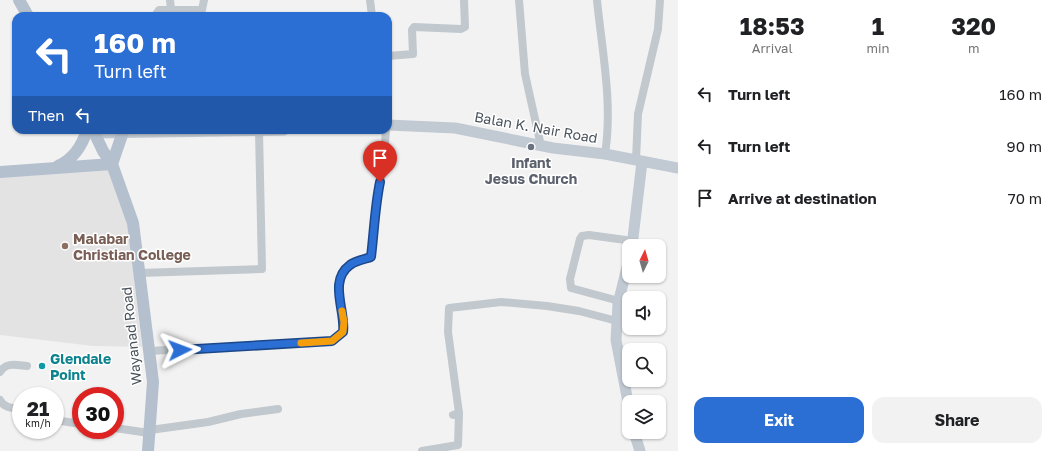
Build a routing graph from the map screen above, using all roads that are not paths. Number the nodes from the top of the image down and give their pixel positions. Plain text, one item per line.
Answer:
1 (18, 0) edge
2 (170, 0) edge
3 (204, 0) edge
4 (370, 0) edge
5 (464, 0) edge
6 (519, 0) edge
7 (597, 0) edge
8 (660, 0) edge
9 (171, 9) junction
10 (26, 12) edge
11 (158, 12) edge
12 (372, 12) edge
13 (392, 56) edge
14 (392, 124) edge
15 (89, 134) edge
16 (93, 134) edge
17 (122, 134) edge
18 (259, 134) edge
19 (386, 134) edge
20 (541, 146) junction
21 (605, 154) junction
22 (639, 161) junction
23 (112, 164) junction
24 (55, 168) junction
25 (678, 168) edge
26 (0, 172) edge
27 (632, 239) edge
28 (622, 241) edge
29 (140, 273) junction
30 (623, 283) edge
31 (619, 301) junction
32 (617, 322) junction
33 (149, 351) junction
34 (27, 366) dead end
35 (0, 372) edge
36 (627, 395) edge
37 (0, 400) edge
38 (12, 408) edge
39 (278, 410) dead end
40 (124, 429) edge
41 (150, 432) junction
42 (636, 439) edge
43 (458, 448) edge
44 (148, 451) edge
45 (422, 451) edge
46 (640, 451) edge

1 - 10 main road
2 - 9 street
3 - 9 street
4 - 12 street
5 - 13 street
6 - 20 street
7 - 21 street
8 - 22 street
9 - 11 street
14 - 20 main road, Balan K. Nair Road
15 - 24 main road
16 - 23 main road, Wayanad Road
17 - 23 main road
18 - 29 street
19 - 33 street
20 - 21 main road, Balan K. Nair Road
21 - 22 main road, Balan K. Nair Road
22 - 25 main road, Balan K. Nair Road
22 - 27 main road
23 - 24 main road
23 - 29 main road, Wayanad Road
24 - 26 main road
28 - 31 street
29 - 33 main road, Wayanad Road
30 - 31 main road
31 - 32 main road
32 - 36 main road
32 - 43 street
33 - 41 main road, Wayanad Road
34 - 35 street
37 - 38 street
39 - 41 street
40 - 41 street
41 - 44 main road, Wayanad Road
42 - 46 main road
43 - 45 street

